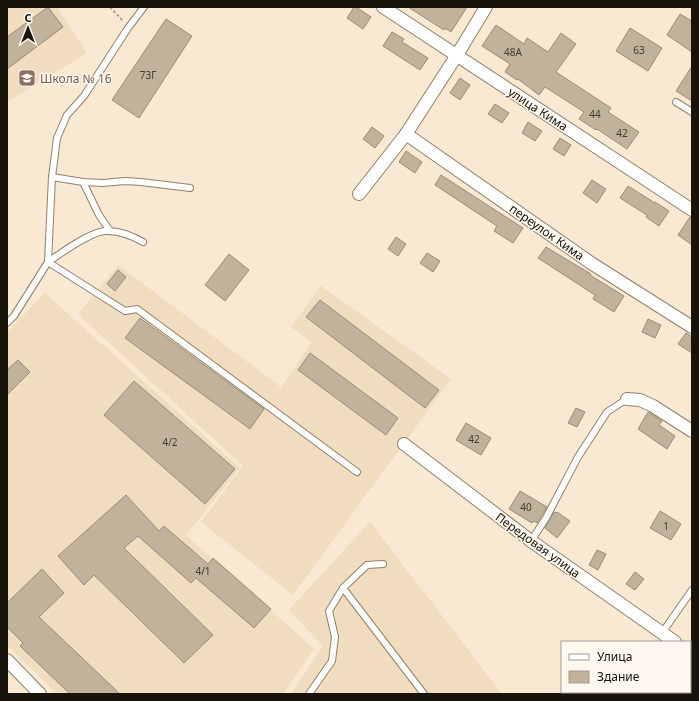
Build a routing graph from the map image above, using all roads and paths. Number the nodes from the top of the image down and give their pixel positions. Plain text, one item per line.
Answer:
1 (110, 7) edge
2 (144, 7) edge
3 (383, 7) edge
4 (486, 7) edge
5 (128, 28) junction
6 (457, 55) junction
7 (676, 102) dead end
8 (692, 112) edge
9 (406, 134) junction
10 (52, 177) junction
11 (83, 182) junction
12 (190, 188) dead end
13 (359, 194) dead end
14 (692, 210) edge
15 (110, 231) junction
16 (143, 242) dead end
17 (48, 262) junction
18 (7, 323) edge
19 (692, 326) edge
20 (627, 399) joint
21 (692, 431) edge
22 (404, 444) dead end
23 (357, 472) dead end
24 (531, 541) junction
25 (384, 564) dead end
26 (343, 588) junction
27 (692, 590) edge
28 (662, 633) junction
29 (674, 641) edge
30 (7, 660) edge
31 (40, 694) edge
32 (309, 694) edge
33 (424, 694) edge

1 - 5 path
2 - 5 lane
3 - 6 street, улица Кима
4 - 6 street
5 - 10 lane
6 - 9 street
6 - 14 street, улица Кима
7 - 8 lane
9 - 13 street
9 - 19 street, переулок Кима
10 - 11 lane
10 - 17 lane
11 - 12 lane
11 - 15 lane
15 - 16 lane
15 - 17 lane
17 - 18 lane
17 - 23 lane
20 - 21 street
20 - 24 lane
22 - 24 street, Передовая улица
24 - 28 street, Передовая улица
25 - 26 lane
26 - 32 lane
26 - 33 lane
27 - 28 lane
28 - 29 street, Передовая улица
30 - 31 street

